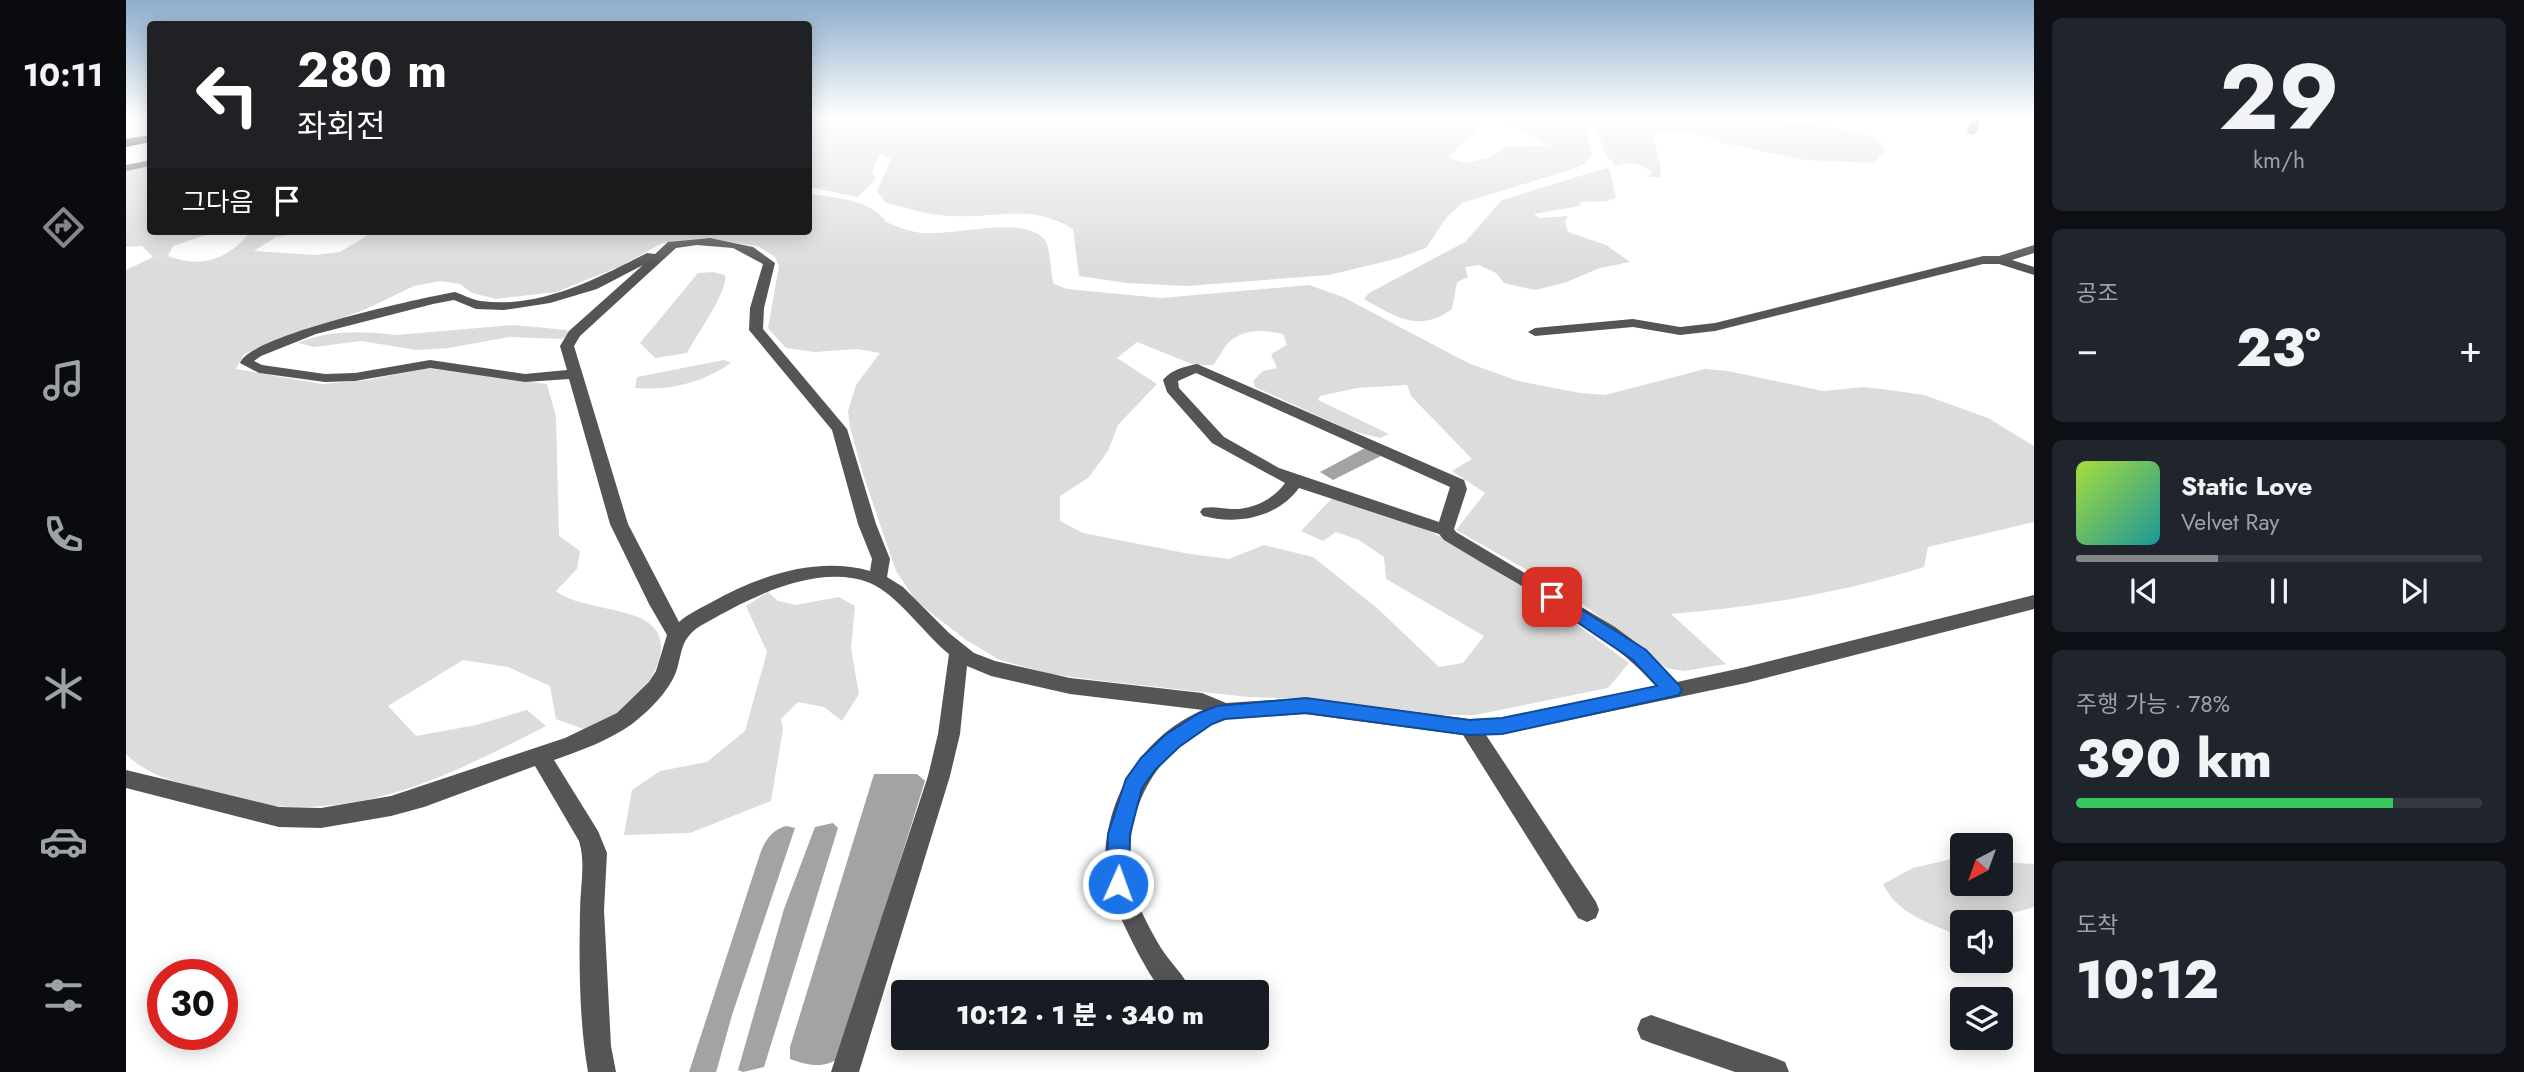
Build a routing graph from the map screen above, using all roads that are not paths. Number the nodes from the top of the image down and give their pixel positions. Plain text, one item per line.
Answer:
1 (2034, 248) edge
2 (665, 249) junction
3 (2000, 260) junction
4 (2034, 271) edge
5 (1535, 332) dead end
6 (575, 374) junction
7 (1294, 481) junction
8 (1209, 512) dead end
9 (1445, 530) junction
10 (878, 579) junction
11 (2034, 602) edge
12 (677, 635) junction
13 (959, 652) junction
14 (1672, 690) junction
15 (1224, 711) junction
16 (1469, 727) junction
17 (540, 755) junction
18 (126, 779) edge
19 (1587, 910) dead end
20 (1169, 980) edge
21 (1651, 1029) dead end
22 (602, 1072) edge
23 (845, 1072) edge
24 (1775, 1072) edge

1 - 3 street
2 - 6 street
2 - 6 street
2 - 10 street
3 - 4 street
3 - 5 street
6 - 12 street
7 - 8 street
7 - 9 street
7 - 9 street
9 - 14 street
10 - 12 street
10 - 13 street
11 - 14 street
12 - 17 street
13 - 15 street
13 - 23 street
14 - 16 street
15 - 16 street
15 - 20 street
16 - 19 street
17 - 18 street
17 - 22 street
21 - 24 street

